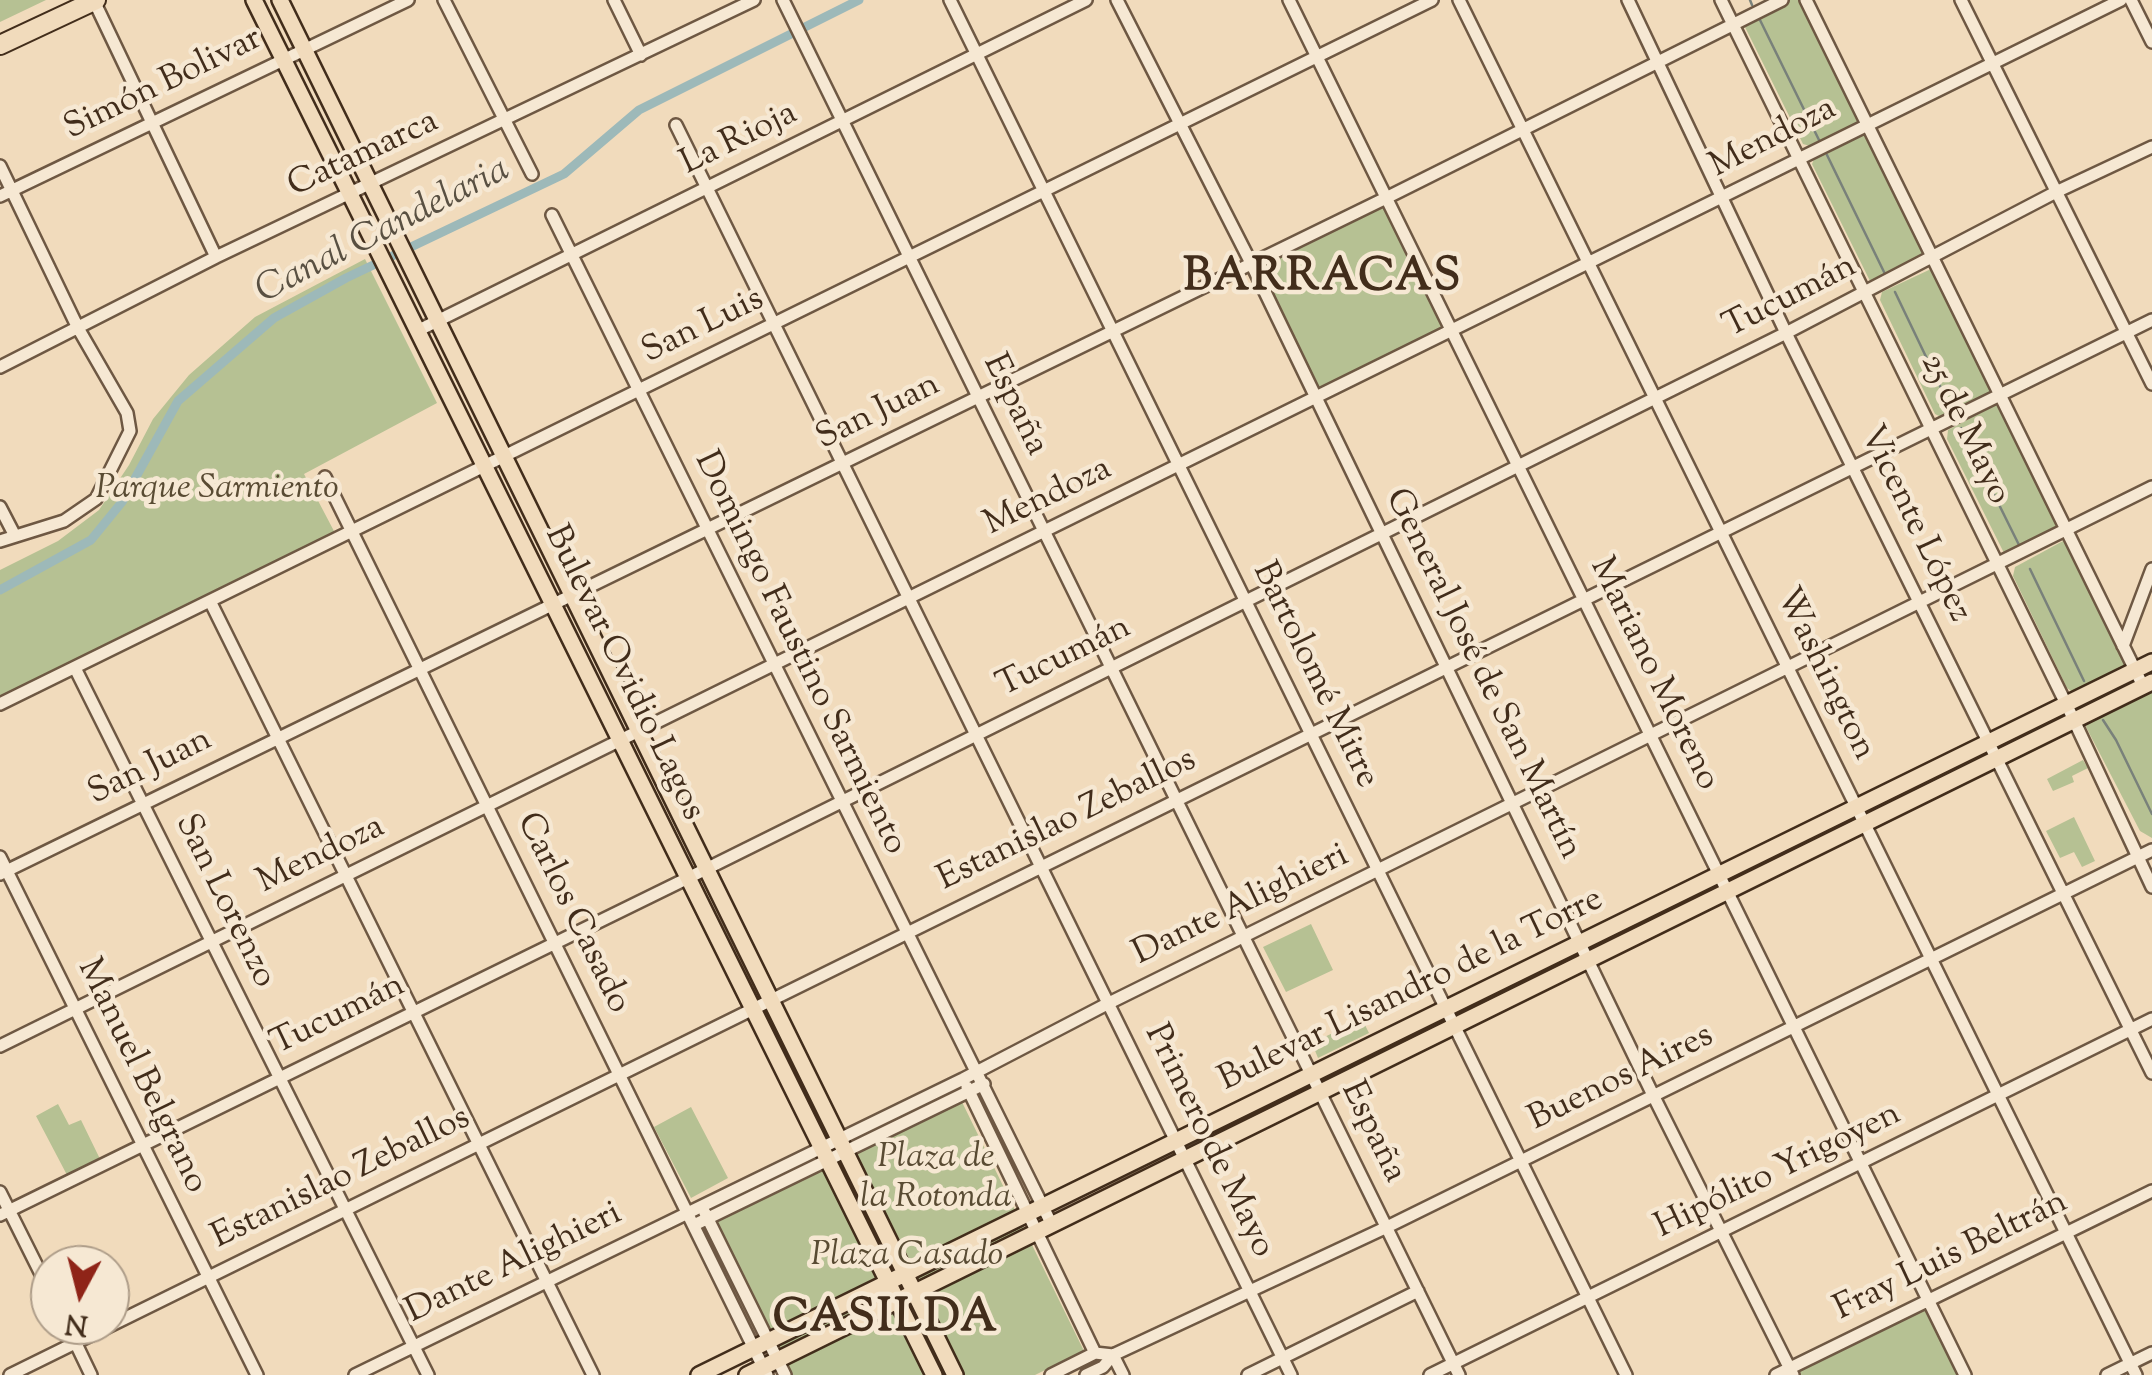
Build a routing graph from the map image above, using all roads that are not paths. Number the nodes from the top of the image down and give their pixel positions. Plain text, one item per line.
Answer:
1 (95, 0) edge
2 (254, 0) edge
3 (280, 0) edge
4 (408, 0) edge
5 (444, 0) edge
6 (614, 0) edge
7 (754, 0) edge
8 (783, 0) edge
9 (950, 0) edge
10 (1086, 0) edge
11 (1117, 0) edge
12 (1289, 0) edge
13 (1432, 0) edge
14 (1459, 0) edge
15 (1628, 0) edge
16 (1721, 0) edge
17 (1782, 0) edge
18 (1806, 0) edge
19 (1961, 0) edge
20 (2121, 0) edge
21 (2131, 0) edge
22 (1732, 24) junction
23 (2152, 42) edge
24 (0, 46) edge
25 (304, 49) junction
26 (977, 54) junction
27 (641, 56) junction
28 (1317, 56) junction
29 (282, 59) junction
30 (1658, 60) junction
31 (1993, 64) junction
32 (504, 120) junction
33 (842, 120) junction
34 (151, 122) junction
35 (1867, 123) junction
36 (676, 125) dead end
37 (1178, 125) junction
38 (1522, 128) junction
39 (2152, 147) edge
40 (1798, 158) junction
41 (0, 166) edge
42 (532, 174) dead end
43 (370, 184) junction
44 (707, 188) junction
45 (1044, 191) junction
46 (2056, 192) junction
47 (349, 193) junction
48 (6, 194) edge
49 (1723, 197) junction
50 (1386, 198) junction
51 (552, 215) dead end
52 (571, 255) junction
53 (216, 257) junction
54 (910, 257) junction
55 (1934, 259) junction
56 (1251, 263) junction
57 (1589, 264) junction
58 (1864, 292) junction
59 (2152, 320) edge
60 (437, 322) junction
61 (774, 324) junction
62 (78, 328) junction
63 (419, 330) junction
64 (1112, 330) junction
65 (1454, 332) junction
66 (2128, 332) junction
67 (1786, 333) junction
68 (0, 367) edge
69 (2152, 384) edge
70 (638, 391) junction
71 (978, 396) junction
72 (2000, 396) junction
73 (1654, 398) junction
74 (1316, 400) junction
75 (1932, 430) junction
76 (503, 456) junction
77 (842, 463) junction
78 (485, 465) junction
79 (1179, 465) junction
80 (1516, 466) junction
81 (1854, 467) junction
82 (324, 477) dead end
83 (2152, 487) edge
84 (0, 507) edge
85 (707, 530) junction
86 (2066, 530) junction
87 (352, 532) junction
88 (1044, 532) junction
89 (1380, 532) junction
90 (14, 534) junction
91 (1724, 534) junction
92 (0, 540) edge
93 (1998, 564) junction
94 (2152, 569) edge
95 (572, 596) junction
96 (909, 598) junction
97 (1585, 600) junction
98 (210, 601) junction
99 (1245, 601) junction
100 (1920, 603) junction
101 (555, 605) junction
102 (2123, 646) junction
103 (2152, 662) edge
104 (774, 665) junction
105 (1110, 667) junction
106 (1445, 667) junction
107 (75, 668) junction
108 (418, 668) junction
109 (1787, 668) junction
110 (2135, 670) junction
111 (2148, 684) edge
112 (0, 704) edge
113 (2070, 712) junction
114 (639, 732) junction
115 (1310, 733) junction
116 (974, 734) junction
117 (1650, 736) junction
118 (276, 738) junction
119 (621, 740) junction
120 (1990, 742) junction
121 (1998, 758) junction
122 (1176, 800) junction
123 (840, 801) junction
124 (143, 804) junction
125 (1512, 804) junction
126 (488, 806) junction
127 (1857, 807) junction
128 (1864, 823) junction
129 (2152, 850) edge
130 (0, 857) edge
131 (2138, 857) junction
132 (1040, 866) junction
133 (706, 869) junction
134 (1378, 870) junction
135 (3, 873) edge
136 (1720, 874) junction
137 (345, 876) junction
138 (688, 878) junction
139 (2152, 887) edge
140 (1728, 890) junction
141 (2062, 894) junction
142 (905, 933) junction
143 (1243, 937) junction
144 (212, 942) junction
145 (554, 942) junction
146 (1581, 942) junction
147 (1590, 958) junction
148 (1929, 960) junction
149 (771, 1000) junction
150 (1108, 1004) junction
151 (753, 1008) junction
152 (1447, 1008) junction
153 (76, 1009) junction
154 (412, 1012) junction
155 (2152, 1019) edge
156 (1456, 1026) junction
157 (1794, 1026) junction
158 (2131, 1030) junction
159 (0, 1046) edge
160 (978, 1070) junction
161 (2152, 1073) edge
162 (1312, 1074) junction
163 (619, 1076) junction
164 (279, 1077) junction
165 (984, 1084) junction
166 (966, 1085) junction
167 (1320, 1091) junction
168 (1654, 1095) junction
169 (1998, 1097) junction
170 (143, 1144) junction
171 (478, 1144) junction
172 (842, 1146) junction
173 (1180, 1149) junction
174 (825, 1154) junction
175 (1519, 1161) junction
176 (1861, 1164) junction
177 (2152, 1191) edge
178 (0, 1192) edge
179 (701, 1205) junction
180 (346, 1209) junction
181 (1036, 1210) junction
182 (688, 1212) junction
183 (5, 1213) edge
184 (708, 1219) junction
185 (694, 1225) junction
186 (1044, 1226) junction
187 (1387, 1226) junction
188 (1723, 1232) junction
189 (2065, 1234) junction
190 (30, 1257) edge
191 (905, 1274) junction
192 (208, 1277) junction
193 (545, 1281) junction
194 (888, 1282) junction
195 (1250, 1291) junction
196 (1418, 1291) junction
197 (915, 1293) junction
198 (1588, 1297) junction
199 (1928, 1300) junction
200 (898, 1302) junction
201 (130, 1315) edge
202 (69, 1345) edge
203 (77, 1345) edge
204 (762, 1345) junction
205 (414, 1346) junction
206 (1095, 1353) junction
207 (2152, 1353) edge
208 (1114, 1355) junction
209 (1283, 1358) junction
210 (773, 1369) edge
211 (1456, 1369) edge
212 (2133, 1369) edge
213 (1791, 1372) edge
214 (10, 1375) edge
215 (92, 1375) edge
216 (257, 1375) edge
217 (355, 1375) edge
218 (428, 1375) edge
219 (593, 1375) edge
220 (699, 1375) edge
221 (747, 1375) edge
222 (934, 1375) edge
223 (955, 1375) edge
224 (1051, 1375) edge
225 (1086, 1375) edge
226 (1123, 1375) edge
227 (1248, 1375) edge
228 (1291, 1375) edge
229 (1430, 1375) edge
230 (1626, 1375) edge
231 (1776, 1375) edge
232 (1965, 1375) edge
233 (2107, 1375) edge

1 - 24 highway
1 - 34 street
2 - 29 main road, Bulevar Ovidio Lagos
3 - 25 main road, Bulevar Ovidio Lagos
4 - 25 street, Simón Bolivar
5 - 32 street
6 - 27 street
7 - 27 street, Catamarca
8 - 33 street, España
9 - 26 street, Bartolomé Mitre
10 - 26 street, La Rioja
11 - 37 street, General José de San Martín
12 - 28 street, Mariano Moreno
13 - 28 street, San Luis
14 - 38 street, Washington
15 - 30 street, Vicente López
16 - 22 street, 25 de Mayo
17 - 22 street, San Juan
18 - 35 street, 25 de Mayo
19 - 31 street
20 - 31 street, Mendoza
21 - 23 street
22 - 30 street, San Juan
22 - 40 street, 25 de Mayo
25 - 29 street, Simón Bolivar
25 - 43 main road, Bulevar Ovidio Lagos
26 - 33 street, La Rioja
26 - 45 street, Bartolomé Mitre
27 - 32 street, Catamarca
28 - 37 street, San Luis
28 - 50 street, Mariano Moreno
29 - 34 street, Simón Bolivar
29 - 47 main road, Bulevar Ovidio Lagos
30 - 38 street, San Juan
30 - 49 street, Vicente López
31 - 35 street, Mendoza
31 - 46 street
32 - 42 street
32 - 43 street, Catamarca
33 - 44 street, La Rioja
33 - 54 street, España
34 - 48 street, Simón Bolivar
34 - 53 street
35 - 40 street, Mendoza
35 - 55 street, 25 de Mayo
36 - 44 street, Primero de Mayo
37 - 45 street, San Luis
37 - 56 street, General José de San Martín
38 - 50 street, San Juan
38 - 57 street, Washington
39 - 46 street, Tucumán
40 - 49 street, Mendoza
40 - 58 street, 25 de Mayo
41 - 48 street
43 - 47 street, Catamarca
43 - 60 main road, Bulevar Ovidio Lagos
44 - 52 street, La Rioja
44 - 61 street, Primero de Mayo
45 - 54 street, San Luis
45 - 64 street, Bartolomé Mitre
46 - 55 street, Tucumán
46 - 66 street
47 - 53 street, Catamarca
47 - 63 main road, Bulevar Ovidio Lagos
48 - 62 street
49 - 57 street, Mendoza
49 - 67 street, Vicente López
50 - 56 street, San Juan
50 - 65 street, Mariano Moreno
51 - 52 street, Domingo Faustino Sarmiento
52 - 60 street, La Rioja
52 - 70 street, Domingo Faustino Sarmiento
53 - 62 street, Catamarca
54 - 61 street, San Luis
54 - 71 street, España
55 - 58 street, Tucumán
55 - 72 street, 25 de Mayo
56 - 64 street, San Juan
56 - 74 street, General José de San Martín
57 - 65 street, Mendoza
57 - 73 street, Washington
58 - 67 street, Tucumán
58 - 75 street, 25 de Mayo
59 - 66 street, Estanislao Zeballos
60 - 63 street, La Rioja
60 - 76 main road, Bulevar Ovidio Lagos
61 - 70 street, San Luis
61 - 77 street, Primero de Mayo
62 - 68 street, Catamarca
62 - 90 street
63 - 78 main road, Bulevar Ovidio Lagos
64 - 71 street, San Juan
64 - 79 street, Bartolomé Mitre
65 - 74 street, Mendoza
65 - 80 street, Mariano Moreno
66 - 69 street
66 - 72 street, Estanislao Zeballos
67 - 73 street, Tucumán
67 - 81 street, Vicente López
70 - 76 street, San Luis
70 - 85 street, Domingo Faustino Sarmiento
71 - 77 street, San Juan
71 - 88 street, España
72 - 75 street, Estanislao Zeballos
72 - 86 street, 25 de Mayo
73 - 80 street, Tucumán
73 - 91 street, Washington
74 - 79 street, Mendoza
74 - 89 street, General José de San Martín
75 - 81 street, Estanislao Zeballos
75 - 93 street, 25 de Mayo
76 - 78 street, San Luis
76 - 95 main road, Bulevar Ovidio Lagos
77 - 85 street, San Juan
77 - 96 street, Primero de Mayo
78 - 87 street, San Luis
78 - 101 main road, Bulevar Ovidio Lagos
79 - 88 street, Mendoza
79 - 99 street, Bartolomé Mitre
80 - 89 street, Tucumán
80 - 97 street, Mariano Moreno
81 - 91 street, Estanislao Zeballos
81 - 100 street, Vicente López
82 - 87 street, Carlos Casado
83 - 86 street, Dante Alighieri
84 - 90 street
85 - 95 street, San Juan
85 - 104 street, Domingo Faustino Sarmiento
86 - 93 street, Dante Alighieri
86 - 102 street, 25 de Mayo
87 - 98 street, San Luis
87 - 108 street, Carlos Casado
88 - 96 street, Mendoza
88 - 105 street, España
89 - 99 street, Tucumán
89 - 106 street, General José de San Martín
90 - 92 street
91 - 97 street, Estanislao Zeballos
91 - 109 street, Washington
93 - 100 street, Dante Alighieri
93 - 113 street, 25 de Mayo
94 - 102 street
95 - 101 street, San Juan
95 - 114 main road, Bulevar Ovidio Lagos
96 - 104 street, Mendoza
96 - 116 street, Primero de Mayo
97 - 106 street, Estanislao Zeballos
97 - 117 street, Mariano Moreno
98 - 107 street, San Luis
98 - 118 street
99 - 105 street, Tucumán
99 - 115 street, Bartolomé Mitre
100 - 109 street, Dante Alighieri
100 - 120 street, Vicente López
101 - 108 street, San Juan
101 - 119 main road, Bulevar Ovidio Lagos
102 - 110 street, 25 de Mayo
103 - 110 main road, Bulevar Lisandro de la Torre
104 - 114 street, Mendoza
104 - 123 street, Domingo Faustino Sarmiento
105 - 116 street, Tucumán
105 - 122 street, España
106 - 115 street, Estanislao Zeballos
106 - 125 street, General José de San Martín
107 - 112 street, San Luis
107 - 124 street, San Lorenzo
108 - 118 street, San Juan
108 - 126 street, Carlos Casado
109 - 117 street, Dante Alighieri
109 - 127 street, Washington
110 - 111 street, 25 de Mayo
110 - 113 main road, Bulevar Lisandro de la Torre
111 - 113 main road, Bulevar Lisandro de la Torre
113 - 120 main road, Bulevar Lisandro de la Torre
113 - 121 main road, Bulevar Lisandro de la Torre
113 - 131 street, 25 de Mayo
114 - 119 street, Mendoza
114 - 133 main road, Bulevar Ovidio Lagos
115 - 122 street, Estanislao Zeballos
115 - 134 street, Bartolomé Mitre
116 - 123 street, Tucumán
116 - 132 street, Primero de Mayo
117 - 125 street, Dante Alighieri
117 - 136 street, Mariano Moreno
118 - 124 street, San Juan
118 - 137 street
119 - 126 street, Mendoza
119 - 138 main road, Bulevar Ovidio Lagos
120 - 121 street, Vicente López
120 - 127 main road, Bulevar Lisandro de la Torre
121 - 128 main road, Bulevar Lisandro de la Torre
121 - 141 street, Vicente López
122 - 132 street, Estanislao Zeballos
122 - 143 street, España
123 - 133 street, Tucumán
123 - 142 street, Domingo Faustino Sarmiento
124 - 135 street, San Juan
124 - 144 street, San Lorenzo
125 - 134 street, Dante Alighieri
125 - 146 street, General José de San Martín
126 - 137 street, Mendoza
126 - 145 street, Carlos Casado
127 - 128 street, Washington
127 - 136 main road, Bulevar Lisandro de la Torre
128 - 140 main road, Bulevar Lisandro de la Torre
128 - 148 street, Washington
129 - 131 street, Buenos Aires
130 - 135 street, Manuel Belgrano
131 - 139 street, 25 de Mayo
131 - 141 street, Buenos Aires
132 - 142 street, Estanislao Zeballos
132 - 150 street, Primero de Mayo
133 - 138 street, Tucumán
133 - 149 main road, Bulevar Ovidio Lagos
134 - 143 street, Dante Alighieri
134 - 152 street, Bartolomé Mitre
135 - 153 street, Manuel Belgrano
136 - 140 street, Mariano Moreno
136 - 146 main road, Bulevar Lisandro de la Torre
137 - 144 street, Mendoza
137 - 154 street
138 - 145 street, Tucumán
138 - 151 main road, Bulevar Ovidio Lagos
140 - 147 main road, Bulevar Lisandro de la Torre
140 - 157 street, Mariano Moreno
141 - 148 street, Buenos Aires
141 - 158 street, Vicente López
142 - 149 street, Estanislao Zeballos
142 - 160 street, Domingo Faustino Sarmiento
143 - 150 street, Dante Alighieri
143 - 162 street, España
144 - 153 street, Mendoza
144 - 164 street, San Lorenzo
145 - 154 street, Tucumán
145 - 163 street, Carlos Casado
146 - 147 street, General José de San Martín
146 - 152 main road, Bulevar Lisandro de la Torre
147 - 156 main road, Bulevar Lisandro de la Torre
147 - 168 street, General José de San Martín
148 - 157 street, Buenos Aires
148 - 169 street, Washington
149 - 151 street, Estanislao Zeballos
149 - 172 main road, Bulevar Ovidio Lagos
150 - 160 street, Dante Alighieri
150 - 173 street, Primero de Mayo
151 - 163 street, Estanislao Zeballos
151 - 174 main road, Bulevar Ovidio Lagos
152 - 156 street, Bartolomé Mitre
152 - 162 main road, Bulevar Lisandro de la Torre
153 - 159 street, Mendoza
153 - 170 street, Manuel Belgrano
154 - 164 street, Tucumán
154 - 171 street
155 - 158 street, Hipólito Yrigoyen
156 - 167 main road, Bulevar Lisandro de la Torre
156 - 175 street, Bartolomé Mitre
157 - 168 street, Buenos Aires
157 - 176 street, Mariano Moreno
158 - 161 street, Vicente López
158 - 169 street, Hipólito Yrigoyen
160 - 165 street, Domingo Faustino Sarmiento
160 - 166 street, Dante Alighieri
162 - 167 street, España
162 - 173 main road, Bulevar Lisandro de la Torre
163 - 171 street, Estanislao Zeballos
163 - 182 street, Carlos Casado
164 - 170 street, Tucumán
164 - 180 street, San Lorenzo
165 - 166 street, Dante Alighieri
165 - 181 street, Domingo Faustino Sarmiento
166 - 172 street, Dante Alighieri
166 - 181 street, Domingo Faustino Sarmiento
167 - 173 main road, Bulevar Lisandro de la Torre
167 - 187 street, España
168 - 175 street, Buenos Aires
168 - 188 street, General José de San Martín
169 - 176 street, Hipólito Yrigoyen
169 - 189 street, Washington
170 - 183 street, Tucumán
170 - 192 street, Manuel Belgrano
171 - 180 street, Estanislao Zeballos
171 - 193 street
172 - 174 street, Dante Alighieri
172 - 191 main road, Bulevar Ovidio Lagos
173 - 181 main road, Bulevar Lisandro de la Torre
173 - 186 main road, Bulevar Lisandro de la Torre
173 - 195 street, Primero de Mayo
174 - 179 street, Dante Alighieri
174 - 184 street, Dante Alighieri
174 - 194 main road, Bulevar Ovidio Lagos
175 - 187 street, Buenos Aires
175 - 198 street, Bartolomé Mitre
176 - 188 street, Hipólito Yrigoyen
176 - 199 street, Mariano Moreno
177 - 189 street, Fray Luis Beltrán
178 - 183 street
179 - 182 street, Dante Alighieri
179 - 184 street, Carlos Casado
180 - 192 street, Estanislao Zeballos
180 - 205 street, San Lorenzo
181 - 186 street, Domingo Faustino Sarmiento
181 - 191 main road, Bulevar Lisandro de la Torre
182 - 185 street, Carlos Casado
182 - 193 street, Dante Alighieri
183 - 190 street
184 - 185 street, Dante Alighieri
184 - 204 street, Carlos Casado
185 - 204 street, Carlos Casado
186 - 197 main road, Bulevar Lisandro de la Torre
186 - 206 street, Domingo Faustino Sarmiento
187 - 195 street, Buenos Aires
187 - 196 street, España
188 - 198 street, Hipólito Yrigoyen
188 - 213 street, General José de San Martín
189 - 199 street, Fray Luis Beltrán
189 - 212 street, Washington
191 - 194 main road, Bulevar Lisandro de la Torre
191 - 197 main road, Bulevar Ovidio Lagos
192 - 201 street, Estanislao Zeballos
192 - 216 street, Manuel Belgrano
193 - 205 street, Dante Alighieri
193 - 219 street
194 - 200 main road, Bulevar Ovidio Lagos
194 - 204 main road, Bulevar Lisandro de la Torre
195 - 208 street, Buenos Aires
195 - 209 street, Primero de Mayo
196 - 209 street
196 - 211 street, España
197 - 200 main road, Bulevar Lisandro de la Torre
197 - 223 main road, Bulevar Ovidio Lagos
198 - 211 street, Hipólito Yrigoyen
198 - 230 street, Bartolomé Mitre
199 - 213 street, Fray Luis Beltrán
199 - 232 street, Mariano Moreno
200 - 210 main road, Bulevar Lisandro de la Torre
200 - 222 main road, Bulevar Ovidio Lagos
202 - 214 street, Estanislao Zeballos
203 - 215 street
204 - 210 street, Carlos Casado
204 - 220 main road, Bulevar Lisandro de la Torre
205 - 217 street, Dante Alighieri
205 - 218 street, San Lorenzo
206 - 208 street
206 - 224 street
207 - 212 street
208 - 225 street, Buenos Aires
208 - 226 street
209 - 227 street
209 - 228 street, Primero de Mayo
210 - 221 main road, Bulevar Lisandro de la Torre
211 - 229 street, Hipólito Yrigoyen
212 - 233 street
213 - 231 street, Fray Luis Beltrán

